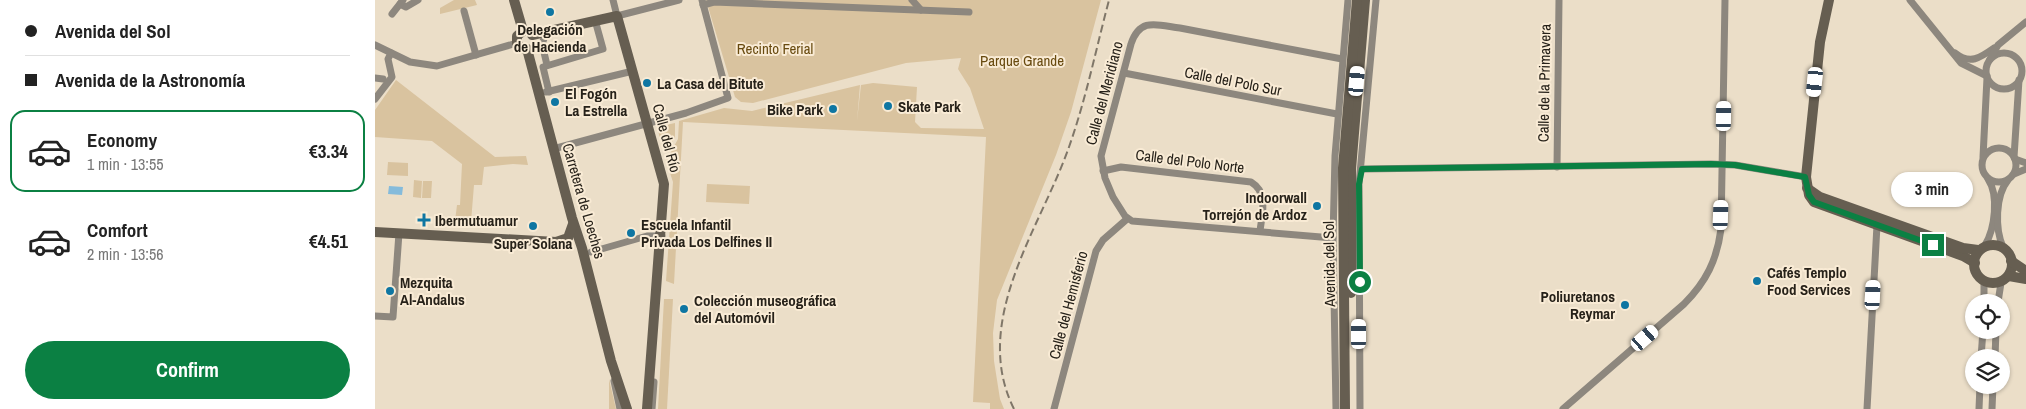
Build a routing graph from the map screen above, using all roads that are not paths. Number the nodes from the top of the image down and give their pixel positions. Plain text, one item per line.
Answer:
1 (418, 0) edge
2 (514, 0) edge
3 (613, 0) edge
4 (679, 0) edge
5 (912, 0) edge
6 (1348, 0) edge
7 (1357, 0) edge
8 (1365, 0) edge
9 (1376, 0) edge
10 (1559, 0) edge
11 (1725, 0) edge
12 (1829, 0) edge
13 (1910, 0) edge
14 (747, 1) edge
15 (401, 2) edge
16 (795, 2) edge
17 (702, 3) edge
18 (846, 3) edge
19 (921, 10) junction
20 (464, 11) dead end
21 (969, 12) dead end
22 (393, 14) dead end
23 (617, 16) junction
24 (595, 20) junction
25 (2026, 22) edge
26 (528, 33) junction
27 (546, 33) junction
28 (517, 43) junction
29 (375, 45) edge
30 (1998, 45) junction
31 (527, 49) junction
32 (1951, 50) junction
33 (391, 53) junction
34 (476, 55) junction
35 (1342, 59) junction
36 (1989, 61) junction
37 (547, 65) junction
38 (2024, 69) edge
39 (633, 71) junction
40 (1124, 73) junction
41 (1987, 77) junction
42 (375, 78) edge
43 (383, 79) dead end
44 (2019, 80) junction
45 (543, 93) junction
46 (376, 96) edge
47 (1337, 114) junction
48 (648, 124) junction
49 (553, 149) junction
50 (1983, 157) junction
51 (2014, 158) junction
52 (2026, 163) edge
53 (1723, 164) junction
54 (1557, 167) junction
55 (1362, 169) junction
56 (2026, 169) edge
57 (1103, 170) junction
58 (2011, 176) junction
59 (1805, 177) junction
60 (1988, 179) junction
61 (1807, 188) junction
62 (1359, 204) junction
63 (1127, 219) junction
64 (573, 224) junction
65 (1877, 225) junction
66 (1260, 231) junction
67 (375, 232) edge
68 (399, 233) junction
69 (578, 236) junction
70 (662, 236) junction
71 (1333, 238) junction
72 (561, 244) junction
73 (1982, 247) junction
74 (2003, 247) junction
75 (591, 252) dead end
76 (2011, 261) junction
77 (1975, 263) junction
78 (586, 264) junction
79 (2026, 271) edge
80 (2005, 279) junction
81 (2026, 279) edge
82 (1351, 282) junction
83 (1984, 282) junction
84 (1984, 294) edge
85 (2000, 294) edge
86 (1348, 300) junction
87 (375, 316) edge
88 (653, 348) junction
89 (611, 361) junction
90 (1980, 394) edge
91 (1993, 394) edge
92 (620, 409) edge
93 (627, 409) edge
94 (647, 409) edge
95 (652, 409) edge
96 (1054, 409) edge
97 (1335, 409) edge
98 (1345, 409) edge
99 (1351, 409) edge
100 (1360, 409) edge
101 (1563, 409) edge
102 (1867, 409) edge
103 (1979, 409) edge
104 (1992, 409) edge

1 - 15 street
2 - 26 street
3 - 23 street, Calle del Río
4 - 23 street
5 - 19 street
6 - 35 street, Avenida del Sol
7 - 86 street, Avenida del Sol
8 - 82 street, Avenida del Sol
9 - 55 street, Avenida del Sol
10 - 54 street, Calle de la Primavera
11 - 53 street
12 - 59 street
13 - 32 street
14 - 16 street
14 - 17 street
15 - 22 street
16 - 18 street
17 - 48 street
18 - 19 street
19 - 21 street
20 - 34 street
23 - 24 street
23 - 39 street, Calle del Río
24 - 27 street
24 - 37 street
25 - 30 street
26 - 27 street
26 - 28 street
26 - 31 street
27 - 37 street
28 - 31 street
28 - 34 street
29 - 33 street
30 - 32 street
30 - 36 street
31 - 45 street, Carretera de Loeches
32 - 41 street
33 - 34 street
33 - 46 street
35 - 40 street, Calle del Meridiano
35 - 47 street, Avenida del Sol
36 - 38 street
36 - 41 street
37 - 45 street
38 - 44 street
39 - 45 street
39 - 48 street, Calle del Río
40 - 47 street, Calle del Polo Sur
40 - 57 street, Calle del Meridiano
41 - 44 street
41 - 50 street
42 - 43 street
44 - 51 street
45 - 49 street, Carretera de Loeches
47 - 71 street, Avenida del Sol
48 - 49 street
48 - 70 street, Calle del Río
49 - 64 street, Carretera de Loeches
50 - 51 street
50 - 60 street
51 - 52 street
51 - 58 street
53 - 54 street
53 - 59 street
53 - 101 street
54 - 55 street
55 - 62 street, Avenida del Sol
56 - 58 street
57 - 63 street, Calle del Meridiano
57 - 66 street, Calle del Polo Norte
58 - 60 street
58 - 74 street
59 - 61 street
60 - 73 street
61 - 65 street
61 - 73 street
62 - 82 street
62 - 100 street, Avenida del Sol
63 - 66 street
63 - 96 street, Calle del Hemisferio
64 - 69 street, Carretera de Loeches
64 - 72 street
65 - 77 street
65 - 102 street
66 - 71 street
67 - 68 street
68 - 72 street
68 - 87 street
69 - 72 street
69 - 78 street, Carretera de Loeches
70 - 75 street
70 - 88 street, Calle del Río
71 - 97 street, Avenida del Sol
72 - 78 street
73 - 74 street
73 - 77 street
74 - 76 street
76 - 79 street
76 - 80 street
77 - 83 street
78 - 89 street, Carretera de Loeches
80 - 81 street
80 - 83 street
80 - 85 street
82 - 86 street, Avenida del Sol
83 - 84 street
86 - 98 street, Avenida del Sol
86 - 99 street, Avenida del Sol
88 - 94 street, Calle del Río
88 - 95 street, Calle del Río
89 - 92 street, Carretera de Loeches
89 - 93 street, Carretera de Loeches
90 - 103 street
91 - 104 street

